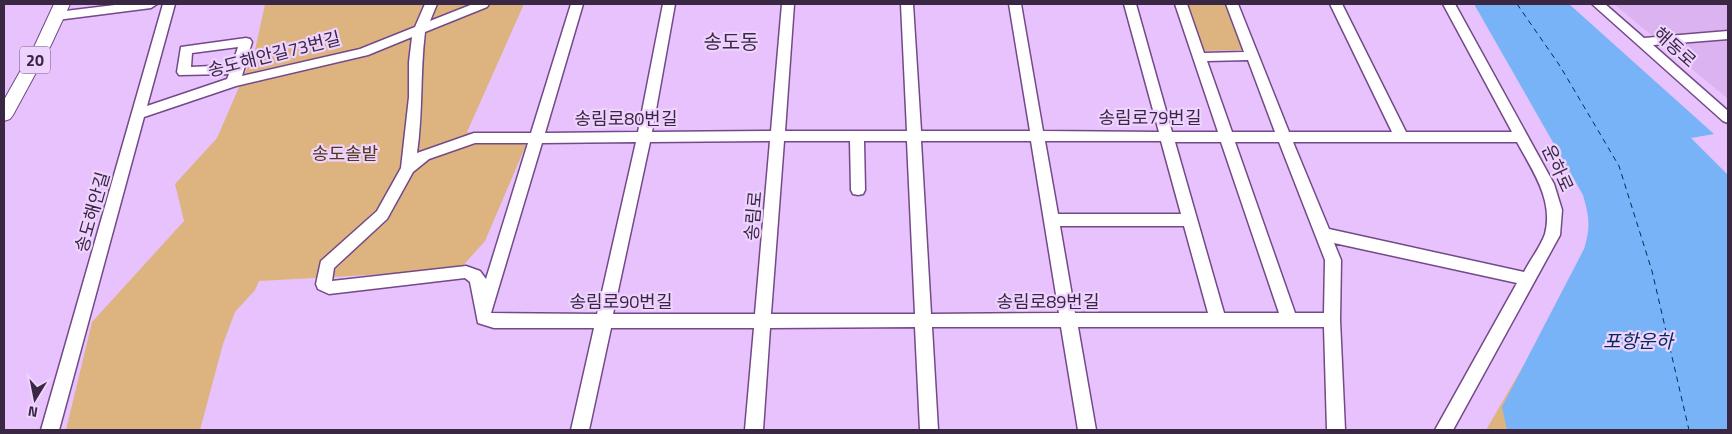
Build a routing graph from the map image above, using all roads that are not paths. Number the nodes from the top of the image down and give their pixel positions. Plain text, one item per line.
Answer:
1 (151, 4) edge
2 (169, 4) edge
3 (431, 4) edge
4 (483, 4) edge
5 (577, 4) edge
6 (669, 4) edge
7 (788, 4) edge
8 (907, 4) edge
9 (1015, 4) edge
10 (1130, 4) edge
11 (1181, 4) edge
12 (1232, 4) edge
13 (1336, 4) edge
14 (1449, 4) edge
15 (1598, 4) edge
16 (59, 10) edge
17 (419, 31) junction
18 (1728, 35) edge
19 (1642, 42) junction
20 (215, 46) junction
21 (1252, 56) junction
22 (1199, 57) junction
23 (236, 68) junction
24 (206, 70) junction
25 (232, 82) junction
26 (138, 114) junction
27 (4, 115) edge
28 (1728, 118) edge
29 (778, 136) junction
30 (857, 136) junction
31 (913, 136) junction
32 (1167, 136) junction
33 (1227, 136) junction
34 (1283, 136) junction
35 (1402, 136) junction
36 (644, 137) junction
37 (1039, 137) junction
38 (1522, 137) junction
39 (536, 138) junction
40 (408, 168) junction
41 (858, 190) dead end
42 (1052, 220) junction
43 (1190, 220) junction
44 (1322, 234) junction
45 (1528, 279) junction
46 (483, 314) junction
47 (1069, 320) junction
48 (1218, 320) junction
49 (1289, 320) junction
50 (1332, 320) junction
51 (602, 321) junction
52 (763, 321) junction
53 (923, 321) junction
54 (50, 430) edge
55 (580, 430) edge
56 (754, 430) edge
57 (928, 430) edge
58 (1087, 430) edge
59 (1336, 430) edge
60 (1444, 430) edge

1 - 16 street
2 - 26 street, 송도해안길
3 - 17 street
4 - 17 street, 송도해안길73번길
5 - 39 street
6 - 36 street
7 - 29 street, 송림로
8 - 31 street
9 - 37 street
10 - 32 street
11 - 22 street
12 - 21 street
13 - 35 street
14 - 38 street, 운하로
15 - 19 street, 해동로
16 - 27 main road, 20
17 - 25 street, 송도해안길73번길
17 - 40 street
18 - 19 street
19 - 28 street, 해동로
20 - 23 street
20 - 24 street
20 - 24 street
21 - 22 street
21 - 34 street
22 - 33 street
23 - 24 street
23 - 25 street
25 - 26 street, 송도해안길73번길
26 - 54 street, 송도해안길
29 - 30 street, 송림로79번길
29 - 36 street, 송림로80번길
29 - 52 street, 송림로
30 - 31 street, 송림로79번길
30 - 41 street
31 - 37 street, 송림로79번길
31 - 53 street
32 - 33 street, 송림로79번길
32 - 37 street, 송림로79번길
32 - 43 street
33 - 34 street, 송림로79번길
33 - 49 street
34 - 35 street, 송림로79번길
34 - 44 street
35 - 38 street, 송림로79번길
36 - 39 street, 송림로80번길
36 - 51 street
37 - 42 street
38 - 45 street, 운하로
39 - 40 street, 송림로80번길
39 - 46 street
40 - 46 street
42 - 43 street
42 - 47 street
43 - 48 street
44 - 45 street
44 - 50 street
45 - 60 street, 운하로
46 - 51 street, 송림로90번길
47 - 48 street, 송림로89번길
47 - 53 street, 송림로89번길
47 - 58 street
48 - 49 street, 송림로89번길
49 - 50 street, 송림로89번길
50 - 59 street
51 - 52 street, 송림로90번길
51 - 55 street
52 - 53 street, 송림로89번길
52 - 56 street, 송림로
53 - 57 street

